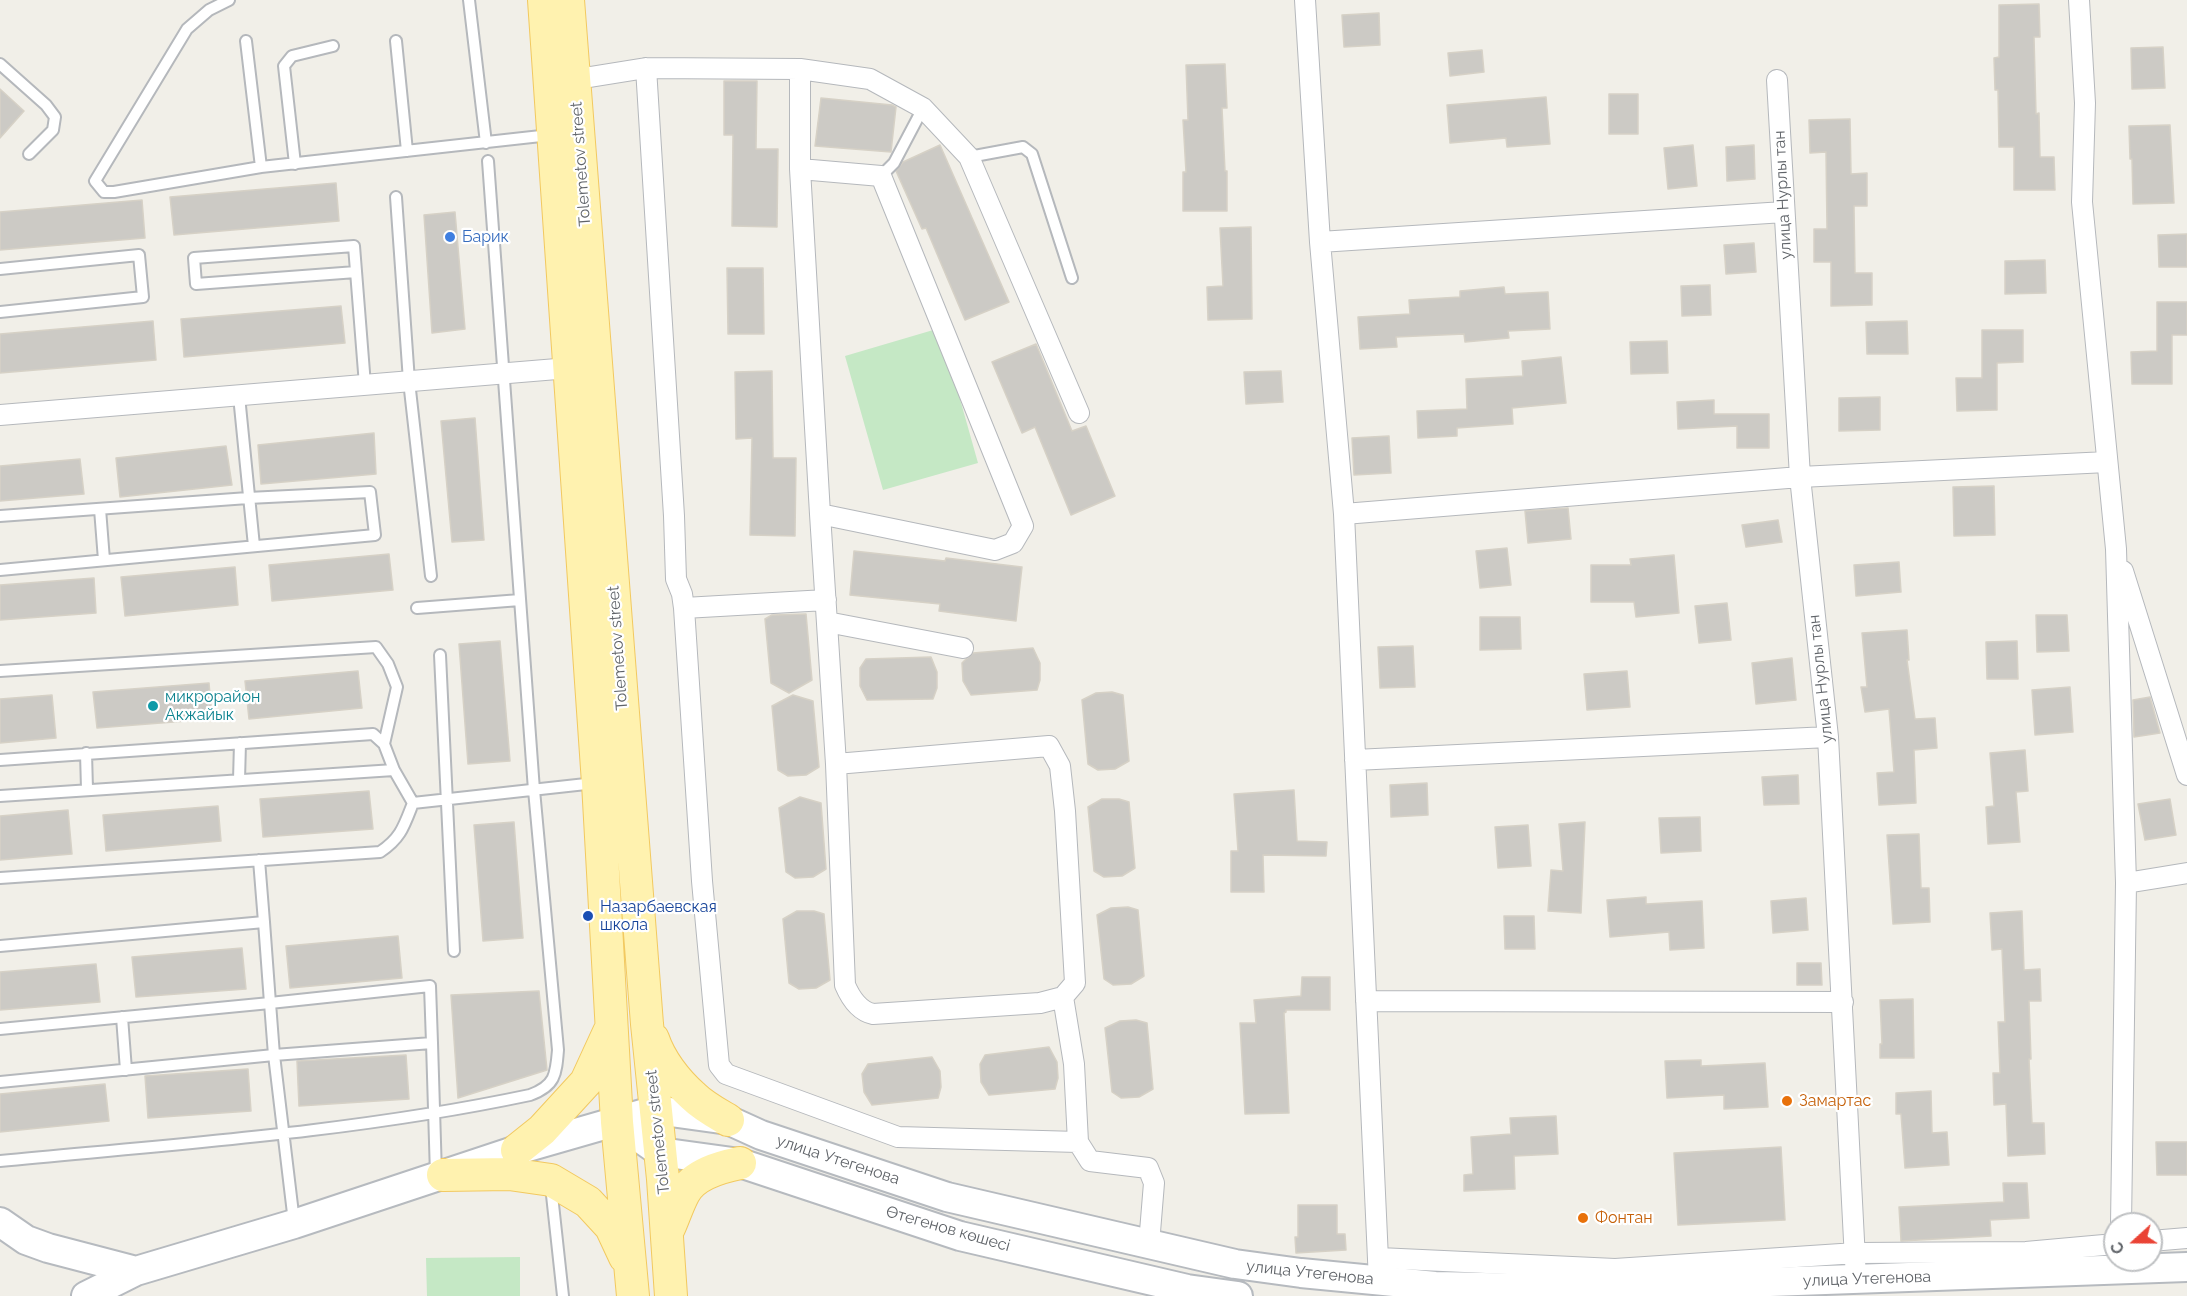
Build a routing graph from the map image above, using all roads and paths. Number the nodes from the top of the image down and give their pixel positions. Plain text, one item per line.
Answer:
1 (229, 0) edge
2 (469, 0) edge
3 (544, 0) edge
4 (568, 0) edge
5 (1305, 0) edge
6 (2079, 0) edge
7 (246, 41) dead end
8 (396, 41) dead end
9 (333, 46) dead end
10 (0, 64) edge
11 (646, 68) junction
12 (800, 69) junction
13 (574, 74) junction
14 (1777, 80) dead end
15 (923, 108) junction
16 (567, 134) junction
17 (486, 142) junction
18 (407, 151) junction
19 (29, 154) dead end
20 (969, 157) junction
21 (488, 161) dead end
22 (295, 164) junction
23 (261, 167) junction
24 (800, 169) junction
25 (881, 176) junction
26 (396, 197) dead end
27 (1784, 212) junction
28 (1320, 242) junction
29 (0, 269) edge
30 (356, 272) junction
31 (1072, 278) dead end
32 (0, 312) edge
33 (569, 368) junction
34 (503, 374) junction
35 (410, 381) junction
36 (365, 385) junction
37 (239, 396) junction
38 (1079, 413) dead end
39 (0, 415) edge
40 (2107, 462) junction
41 (1800, 477) junction
42 (248, 498) junction
43 (100, 508) junction
44 (820, 514) junction
45 (1344, 514) junction
46 (0, 516) edge
47 (254, 546) junction
48 (2116, 549) junction
49 (104, 560) junction
50 (0, 570) edge
51 (431, 576) dead end
52 (520, 600) junction
53 (826, 600) junction
54 (417, 608) dead end
55 (684, 608) junction
56 (827, 622) junction
57 (963, 648) dead end
58 (440, 655) dead end
59 (0, 671) edge
60 (1828, 737) junction
61 (240, 743) junction
62 (384, 744) junction
63 (86, 753) junction
64 (0, 760) edge
65 (1355, 760) junction
66 (836, 764) junction
67 (394, 770) junction
68 (2187, 775) edge
69 (239, 780) junction
70 (598, 783) junction
71 (87, 789) junction
72 (534, 790) junction
73 (0, 796) edge
74 (448, 800) junction
75 (413, 803) junction
76 (259, 860) junction
77 (2187, 873) edge
78 (0, 879) edge
79 (2126, 883) junction
80 (264, 922) junction
81 (0, 946) edge
82 (454, 951) dead end
83 (1064, 997) junction
84 (1366, 1001) junction
85 (1843, 1002) junction
86 (270, 1003) junction
87 (122, 1017) junction
88 (647, 1024) junction
89 (611, 1027) junction
90 (0, 1029) edge
91 (432, 1043) junction
92 (274, 1055) junction
93 (126, 1070) junction
94 (0, 1082) edge
95 (656, 1110) junction
96 (433, 1113) junction
97 (728, 1120) junction
98 (617, 1122) junction
99 (284, 1135) junction
100 (1078, 1142) junction
101 (517, 1149) junction
102 (660, 1152) junction
103 (0, 1161) edge
104 (740, 1163) junction
105 (440, 1176) junction
106 (551, 1180) junction
107 (2121, 1212) edge
108 (0, 1222) edge
109 (294, 1224) junction
110 (668, 1232) junction
111 (2187, 1238) edge
112 (2163, 1240) edge
113 (1149, 1244) junction
114 (2103, 1245) edge
115 (1856, 1266) junction
116 (2187, 1267) edge
117 (1379, 1269) junction
118 (136, 1271) junction
119 (632, 1283) edge
120 (86, 1296) edge
121 (563, 1296) edge
122 (671, 1296) edge
123 (1238, 1296) edge

1 - 23 lane
2 - 17 lane
3 - 16 main road, Tolemetov street
4 - 13 main road, Tolemetov street
5 - 28 street
6 - 40 street
7 - 23 lane
8 - 18 lane
9 - 22 lane
10 - 19 lane
11 - 12 street
11 - 13 street
11 - 55 street
12 - 15 street
12 - 24 street
13 - 16 main road, Tolemetov street
14 - 27 street, улица Нурлы тан
15 - 20 street
15 - 25 lane
16 - 17 lane
16 - 33 main road, Tolemetov street
16 - 88 main road, Tolemetov street
17 - 18 lane
18 - 22 lane
20 - 31 lane
20 - 38 street
21 - 34 lane
22 - 23 lane
24 - 25 street
24 - 44 street
25 - 44 street
26 - 35 lane
27 - 28 street
27 - 41 street, улица Нурлы тан
28 - 45 street
29 - 32 lane
30 - 30 lane
30 - 36 lane
33 - 34 street
33 - 70 main road, Tolemetov street
34 - 35 street
34 - 52 lane
35 - 36 street
35 - 51 lane
36 - 37 street
37 - 39 street
37 - 42 lane
40 - 41 street
40 - 48 street
41 - 45 street
41 - 60 street, улица Нурлы тан
42 - 43 lane
42 - 47 lane
42 - 47 lane
43 - 46 lane
43 - 49 lane
44 - 53 street
45 - 65 street
47 - 49 lane
48 - 68 street
48 - 79 street
49 - 50 lane
52 - 54 lane
52 - 72 lane
53 - 55 street
53 - 56 street
55 - 100 street
56 - 57 street
56 - 66 street
58 - 74 lane
59 - 62 lane
60 - 65 street
60 - 85 street, улица Нурлы тан
61 - 62 lane
61 - 63 lane
61 - 69 lane
62 - 67 lane
63 - 64 lane
63 - 71 lane
65 - 84 street
66 - 83 street
66 - 83 street
67 - 69 lane
67 - 75 lane
69 - 71 lane
70 - 72 lane
70 - 89 main road, Tolemetov street
71 - 73 lane
72 - 74 lane
72 - 96 lane
74 - 75 lane
74 - 82 lane
75 - 76 lane
76 - 78 lane
76 - 80 lane
77 - 79 street
79 - 107 street
80 - 81 lane
80 - 86 lane
83 - 100 street
84 - 85 street
84 - 117 street
85 - 115 street, улица Нурлы тан
86 - 87 lane
86 - 91 lane
86 - 92 lane
87 - 90 lane
87 - 93 lane
88 - 95 main road, Tolemetov street
88 - 97 main road
89 - 98 main road, Tolemetov street
89 - 101 main road
91 - 92 lane
91 - 96 lane
92 - 93 lane
92 - 99 lane
93 - 94 lane
95 - 97 main road, улица Утегенова
95 - 98 main road, улица Утегенова
95 - 102 main road, Tolemetov street
96 - 99 lane
96 - 105 lane
97 - 113 main road, улица Утегенова
98 - 101 main road, улица Утегенова
98 - 102 main road
98 - 119 main road, Tolemetov street
99 - 103 lane
99 - 109 lane
100 - 113 street
101 - 105 main road, улица Утегенова
102 - 104 main road, Өтегенов көшесі
102 - 110 main road, Tolemetov street
104 - 110 main road
104 - 123 main road, Өтегенов көшесі
105 - 106 main road
105 - 109 main road, улица Утегенова
106 - 119 main road
106 - 121 lane
108 - 118 main road
109 - 118 main road, улица Утегенова
110 - 122 main road, Tolemetov street
111 - 112 street
113 - 117 main road, улица Утегенова
114 - 115 street
115 - 116 main road, улица Утегенова
115 - 117 main road, улица Утегенова
118 - 120 main road, улица Утегенова

